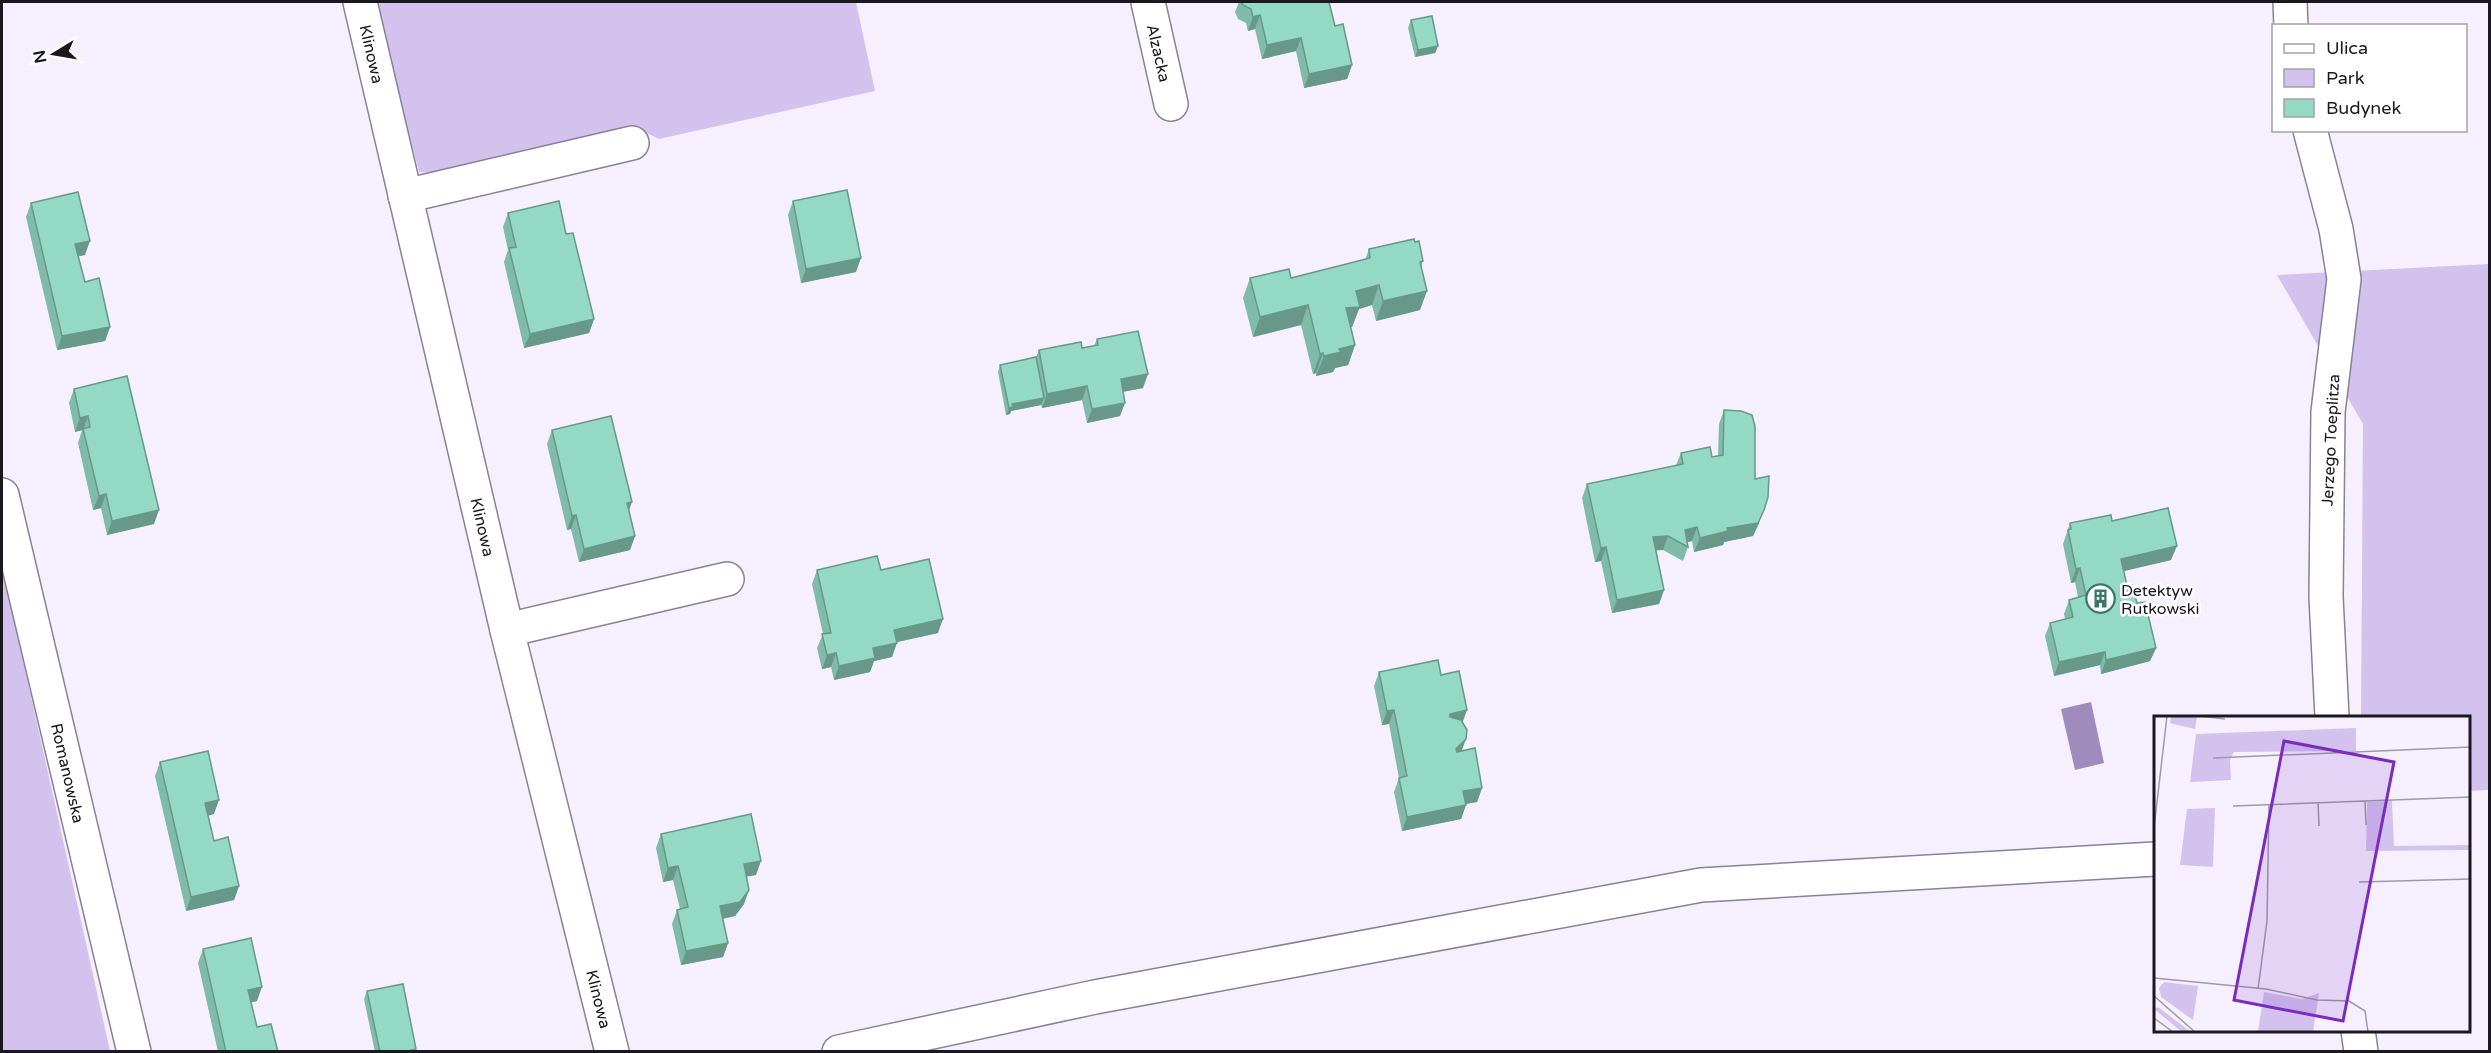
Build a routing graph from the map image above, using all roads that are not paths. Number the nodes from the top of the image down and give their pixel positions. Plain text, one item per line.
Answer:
1 (360, 2) edge
2 (1148, 2) edge
3 (2290, 2) edge
4 (2290, 24) edge
5 (1171, 104) dead end
6 (2311, 132) edge
7 (632, 143) dead end
8 (405, 196) junction
9 (2, 495) edge
10 (727, 579) dead end
11 (507, 630) junction
12 (2332, 716) edge
13 (2154, 859) edge
14 (2358, 1032) edge
15 (134, 1052) edge
16 (612, 1052) edge
17 (838, 1052) edge
18 (2361, 1052) edge

1 - 8 street, Klinowa
2 - 5 street, Alzacka
3 - 4 street
6 - 12 street, Jerzego Toeplitza
7 - 8 street
8 - 11 street, Klinowa
9 - 15 street, Romanowska
10 - 11 street
11 - 16 street, Klinowa
13 - 17 street
14 - 18 street

